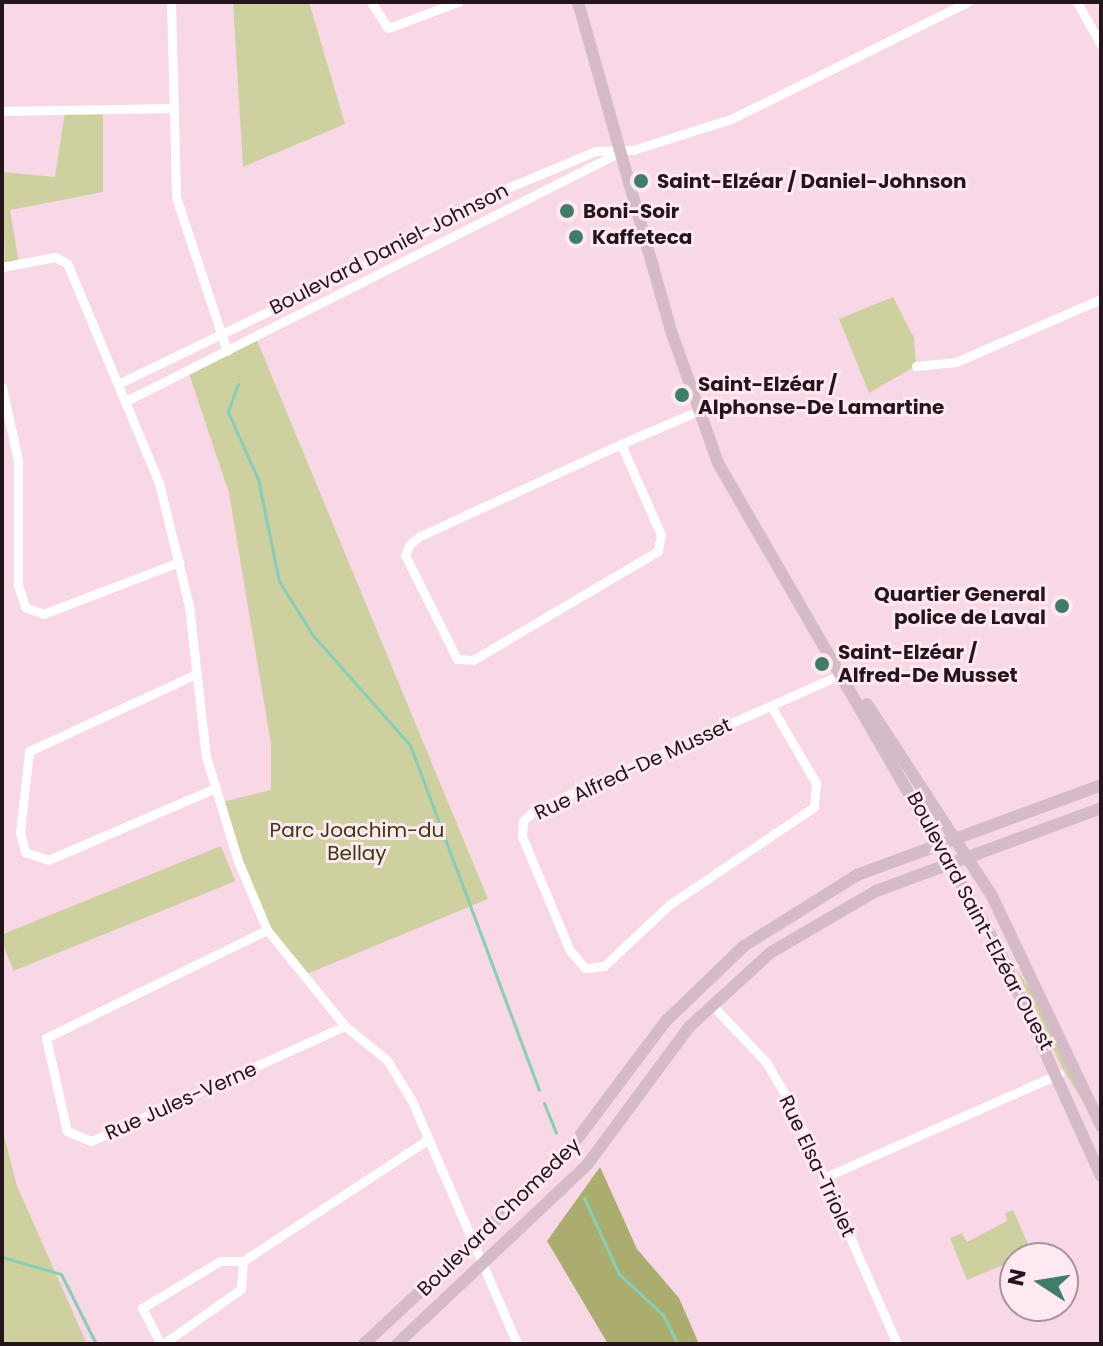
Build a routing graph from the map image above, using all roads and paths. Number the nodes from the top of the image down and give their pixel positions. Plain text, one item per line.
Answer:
1 (171, 2) edge
2 (371, 2) edge
3 (458, 2) edge
4 (578, 2) edge
5 (968, 2) edge
6 (1077, 2) edge
7 (1101, 45) edge
8 (172, 108) junction
9 (2, 111) edge
10 (620, 152) junction
11 (2, 267) edge
12 (1101, 299) edge
13 (220, 333) junction
14 (227, 351) junction
15 (916, 366) dead end
16 (120, 383) junction
17 (2, 387) edge
18 (128, 400) junction
19 (698, 411) junction
20 (621, 444) junction
21 (179, 562) junction
22 (196, 674) junction
23 (842, 674) junction
24 (771, 706) junction
25 (1101, 785) edge
26 (213, 789) junction
27 (1101, 808) edge
28 (955, 837) junction
29 (941, 842) junction
30 (968, 855) junction
31 (951, 862) junction
32 (267, 930) junction
33 (711, 1004) junction
34 (345, 1026) junction
35 (1059, 1074) junction
36 (1101, 1126) edge
37 (427, 1140) junction
38 (1101, 1176) edge
39 (823, 1178) junction
40 (471, 1245) junction
41 (243, 1261) junction
42 (479, 1266) junction
43 (162, 1344) edge
44 (364, 1344) edge
45 (397, 1344) edge
46 (517, 1344) edge
47 (897, 1344) edge

1 - 8 street
2 - 3 street
4 - 10 street, Boulevard Saint-Elzéar Ouest
5 - 10 street, Boulevard Daniel-Johnson
6 - 7 street
8 - 9 street
8 - 13 street
10 - 13 street, Boulevard Daniel-Johnson
10 - 14 street, Boulevard Daniel-Johnson
10 - 19 street, Boulevard Saint-Elzéar Ouest
11 - 16 street
12 - 15 street
13 - 14 street
13 - 16 street, Boulevard Daniel-Johnson
14 - 18 street, Boulevard Daniel-Johnson
16 - 18 street
17 - 21 street
18 - 21 street
19 - 20 street
19 - 23 street, Boulevard Saint-Elzéar Ouest
20 - 20 street
21 - 22 street
22 - 26 street
22 - 26 street
23 - 24 street, Rue Alfred-De Musset
23 - 28 street, Boulevard Saint-Elzéar Ouest
23 - 29 street, Boulevard Saint-Elzéar Ouest
24 - 24 street, Rue Alfred-De Musset
25 - 28 street, Boulevard Chomedey
26 - 32 street
27 - 30 street, Boulevard Chomedey
28 - 29 street, Boulevard Chomedey
28 - 30 street, Boulevard Saint-Elzéar Ouest
29 - 31 street, Boulevard Saint-Elzéar Ouest
29 - 40 street, Boulevard Chomedey
30 - 31 street, Boulevard Chomedey
30 - 36 street, Boulevard Saint-Elzéar Ouest
31 - 33 street, Boulevard Chomedey
31 - 35 street, Boulevard Saint-Elzéar Ouest
32 - 34 street
32 - 34 street, Rue Jules-Verne
33 - 39 street, Rue Elsa-Triolet
33 - 42 street, Boulevard Chomedey
34 - 37 street
35 - 38 street, Boulevard Saint-Elzéar Ouest
35 - 39 street
37 - 40 street
37 - 41 street
39 - 47 street, Rue Elsa-Triolet
40 - 42 street
40 - 44 street, Boulevard Chomedey
41 - 43 street
41 - 43 street
42 - 45 street, Boulevard Chomedey
42 - 46 street

